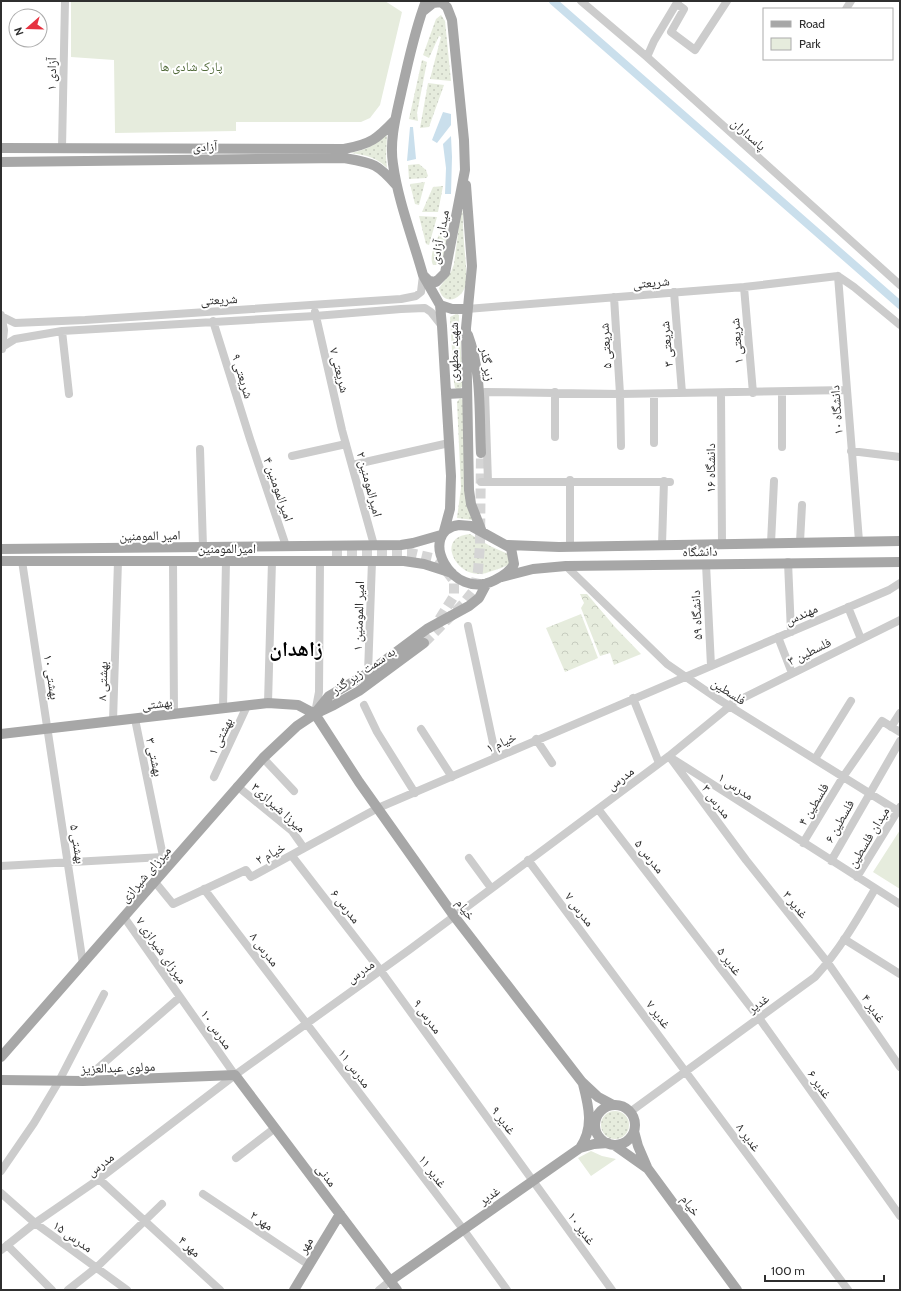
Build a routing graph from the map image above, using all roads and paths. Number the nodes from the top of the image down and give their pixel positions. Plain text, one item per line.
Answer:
1 (65, 1) edge
2 (426, 1) edge
3 (453, 1) edge
4 (581, 1) edge
5 (727, 1) edge
6 (677, 2) edge
7 (423, 11) junction
8 (452, 20) junction
9 (647, 57) junction
10 (395, 120) junction
11 (1, 148) edge
12 (62, 148) junction
13 (1, 162) edge
14 (465, 170) junction
15 (398, 188) junction
16 (423, 276) junction
17 (838, 276) junction
18 (900, 285) edge
19 (744, 287) junction
20 (674, 292) junction
21 (614, 297) junction
22 (440, 305) junction
23 (314, 306) junction
24 (466, 309) junction
25 (1, 316) edge
26 (315, 316) junction
27 (213, 321) junction
28 (900, 325) edge
29 (442, 326) junction
30 (466, 328) junction
31 (62, 331) junction
32 (2, 349) edge
33 (847, 390) junction
34 (555, 392) junction
35 (782, 392) junction
36 (466, 393) junction
37 (721, 393) junction
38 (753, 393) junction
39 (69, 394) dead end
40 (446, 394) junction
41 (620, 394) junction
42 (654, 394) junction
43 (682, 394) junction
44 (342, 430) joint
45 (555, 437) dead end
46 (250, 439) joint
47 (449, 443) junction
48 (654, 443) dead end
49 (346, 444) junction
50 (621, 446) dead end
51 (782, 447) dead end
52 (200, 449) dead end
53 (851, 451) junction
54 (481, 453) tunnel mouth
55 (292, 456) dead end
56 (900, 457) edge
57 (352, 465) junction
58 (570, 480) junction
59 (774, 481) dead end
60 (802, 505) dead end
61 (482, 532) junction
62 (442, 533) junction
63 (859, 541) junction
64 (900, 541) edge
65 (800, 542) junction
66 (771, 543) junction
67 (722, 544) junction
68 (374, 545) junction
69 (507, 545) junction
70 (662, 545) junction
71 (286, 546) junction
72 (203, 547) junction
73 (215, 547) junction
74 (570, 547) junction
75 (1, 549) edge
76 (332, 552) tunnel mouth
77 (1, 561) edge
78 (22, 561) junction
79 (118, 561) junction
80 (173, 561) junction
81 (226, 561) junction
82 (272, 561) junction
83 (320, 561) junction
84 (372, 561) junction
85 (788, 562) junction
86 (900, 562) edge
87 (706, 564) junction
88 (566, 566) junction
89 (452, 573) junction
90 (502, 577) junction
91 (488, 583) junction
92 (900, 583) edge
93 (848, 607) junction
94 (900, 620) edge
95 (468, 626) dead end
96 (791, 632) junction
97 (778, 637) junction
98 (861, 639) junction
99 (424, 643) tunnel mouth
100 (711, 666) junction
101 (368, 673) junction
102 (792, 673) junction
103 (687, 678) junction
104 (634, 698) junction
105 (851, 701) dead end
106 (268, 703) junction
107 (364, 705) dead end
108 (247, 706) junction
109 (729, 706) junction
110 (223, 708) junction
111 (900, 713) edge
112 (174, 714) junction
113 (314, 714) junction
114 (135, 719) junction
115 (113, 721) junction
116 (891, 727) junction
117 (48, 729) junction
118 (422, 729) dead end
119 (900, 732) edge
120 (1, 734) edge
121 (536, 740) junction
122 (900, 742) edge
123 (669, 756) junction
124 (496, 757) junction
125 (263, 758) junction
126 (815, 759) junction
127 (552, 764) dead end
128 (659, 764) junction
129 (214, 776) dead end
130 (452, 777) junction
131 (843, 777) junction
132 (238, 786) junction
133 (294, 791) dead end
134 (869, 792) junction
135 (415, 793) junction
136 (378, 808) junction
137 (598, 809) junction
138 (899, 809) edge
139 (803, 843) junction
140 (304, 848) junction
141 (163, 856) junction
142 (292, 856) junction
143 (469, 858) dead end
144 (528, 860) junction
145 (746, 860) joint
146 (831, 861) junction
147 (69, 862) junction
148 (1, 866) edge
149 (165, 870) junction
150 (857, 877) junction
151 (155, 882) junction
152 (491, 888) junction
153 (204, 889) junction
154 (875, 889) junction
155 (900, 904) edge
156 (454, 916) junction
157 (124, 917) junction
158 (682, 918) joint
159 (844, 939) junction
160 (828, 963) junction
161 (83, 964) junction
162 (381, 971) junction
163 (612, 972) joint
164 (900, 974) edge
165 (104, 994) dead end
166 (180, 997) junction
167 (759, 1018) junction
168 (306, 1024) junction
169 (1, 1057) edge
170 (900, 1068) edge
171 (686, 1071) junction
172 (235, 1075) junction
173 (455, 1075) joint
174 (1, 1080) edge
175 (59, 1081) junction
176 (83, 1081) junction
177 (582, 1082) junction
178 (613, 1105) junction
179 (630, 1112) junction
180 (384, 1126) joint
181 (275, 1128) junction
182 (634, 1130) junction
183 (611, 1144) junction
184 (580, 1148) junction
185 (236, 1158) dead end
186 (648, 1169) junction
187 (1, 1171) edge
188 (99, 1180) junction
189 (533, 1180) junction
190 (1, 1193) edge
191 (203, 1194) dead end
192 (162, 1204) dead end
193 (340, 1214) junction
194 (900, 1216) edge
195 (143, 1220) junction
196 (35, 1224) junction
197 (463, 1229) junction
198 (4, 1248) edge
199 (309, 1265) junction
200 (97, 1267) junction
201 (390, 1281) junction
202 (52, 1290) edge
203 (68, 1290) edge
204 (127, 1290) edge
205 (220, 1290) edge
206 (294, 1290) edge
207 (379, 1290) edge
208 (397, 1290) edge
209 (507, 1290) edge
210 (612, 1290) edge
211 (737, 1290) edge
212 (848, 1290) edge

1 - 12 street, آزادی ۱
2 - 7 main road
3 - 8 main road
4 - 9 street, پاسداران
5 - 6 street
6 - 9 street
7 - 8 main road, میدان آزادی
7 - 10 main road, میدان آزادی
8 - 14 main road, میدان آزادی
9 - 18 street, پاسداران
10 - 12 main road, آزادی
10 - 15 main road, میدان آزادی
11 - 12 main road, آزادی
13 - 15 main road, آزادی
14 - 16 main road, میدان آزادی
14 - 24 main road, شهید مطهری
15 - 16 main road, میدان آزادی
16 - 22 main road, شهید مطهری
16 - 23 street, شریعتی
17 - 19 street, شریعتی
17 - 28 street
17 - 33 street, دانشگاه ۱۰
19 - 20 street, شریعتی
19 - 38 street, شریعتی ۱
20 - 21 street, شریعتی
20 - 43 street, شریعتی ۳
21 - 24 street, شریعتی
21 - 41 street, شریعتی ۵
22 - 24 main road
22 - 29 main road, شهید مطهری
23 - 25 street, شریعتی
23 - 26 street, شریعتی ۷
24 - 30 main road, شهید مطهری
25 - 32 street
26 - 27 street
26 - 29 street
26 - 44 street, شریعتی ۷
27 - 31 street
27 - 46 street, شریعتی ۹
29 - 40 main road, شهید مطهری
30 - 36 main road, شهید مطهری
30 - 54 main road, زیر گذر
31 - 32 street
31 - 39 street
33 - 35 street
33 - 53 street, دانشگاه ۱۰
34 - 41 street
34 - 45 street
34 - 58 street
35 - 38 street
35 - 51 street
36 - 40 main road
36 - 61 main road, شهید مطهری
37 - 38 street
37 - 43 street
37 - 67 street, دانشگاه ۱۶
40 - 47 main road, شهید مطهری
41 - 42 street
41 - 50 street, شریعتی ۵
42 - 43 street
42 - 48 street
44 - 49 street, امیرالمومنین ۲
46 - 71 street, امیرالمومنین ۴
47 - 57 street
47 - 62 main road, شهید مطهری
49 - 55 street
49 - 57 street, امیرالمومنین ۲
52 - 72 street
53 - 56 street
53 - 63 street, دانشگاه ۱۰
57 - 68 street, امیرالمومنین ۲
58 - 70 street
58 - 74 street
59 - 66 street
60 - 65 street
61 - 62 main road
61 - 69 main road
62 - 68 main road, امیر المومنین
62 - 89 main road
63 - 64 main road, دانشگاه
63 - 65 main road, دانشگاه
65 - 66 main road, دانشگاه
66 - 67 main road, دانشگاه
67 - 70 main road, دانشگاه
68 - 71 main road, امیر المومنین
69 - 74 main road, دانشگاه
69 - 90 main road
70 - 74 main road, دانشگاه
71 - 73 main road, امیر المومنین
72 - 73 main road, امیر المومنین
72 - 75 main road, امیر المومنین
73 - 76 main road
77 - 78 main road, امیرالمومنین
78 - 79 main road, امیرالمومنین
78 - 117 street, بهشتی ۱۰
79 - 80 main road, امیرالمومنین
79 - 115 street, بهشتی ۸
80 - 81 main road, امیرالمومنین
80 - 112 street
81 - 82 main road, امیرالمومنین
81 - 110 street
82 - 83 main road, امیرالمومنین
82 - 106 street
83 - 84 main road, امیرالمومنین
83 - 113 street
84 - 89 main road, امیرالمومنین
84 - 101 street, امیر المومنین ۱
85 - 86 main road, دانشگاه
85 - 87 main road, دانشگاه
85 - 96 street
87 - 88 main road, دانشگاه
87 - 100 street, دانشگاه ۵۹
88 - 90 main road, دانشگاه
88 - 103 street, فلسطین
89 - 91 main road
90 - 91 main road
91 - 101 main road
92 - 93 street, مهندس
93 - 96 street, مهندس
93 - 98 street
94 - 98 street, فلسطین ۳
95 - 124 street
96 - 97 street, مهندس
97 - 100 street, مهندس
97 - 102 street
98 - 102 street, فلسطین ۳
99 - 113 main road, به سمت زیر گذر
100 - 103 street, مهندس
101 - 113 main road
102 - 109 street, فلسطین ۳
103 - 104 street, خیام ۱
103 - 109 street, فلسطین
104 - 121 street, خیام ۱
104 - 128 street
105 - 126 street
106 - 108 main road, بهشتی
106 - 113 main road, بهشتی
107 - 135 street
108 - 110 main road, بهشتی
108 - 129 street, بهشتی ۱
109 - 123 street, مدرس
109 - 126 street, فلسطین
110 - 112 main road, بهشتی
111 - 116 street
112 - 114 main road, بهشتی
113 - 125 main road, میرزای شیرازی
113 - 136 main road, خیام
114 - 115 main road, بهشتی
114 - 141 street, بهشتی ۳
115 - 117 main road, بهشتی
116 - 119 street
116 - 131 street, فلسطین ۴
117 - 120 main road, بهشتی
117 - 147 street, بهشتی ۵
118 - 130 street
121 - 124 street, خیام ۱
121 - 127 street
122 - 134 street, فلسطین ۶
123 - 128 street, مدرس
123 - 139 street, مدرس ۱
123 - 145 street, مدرس ۳
124 - 130 street, خیام ۱
125 - 132 main road, میرزای شیرازی
125 - 133 street
126 - 131 street, فلسطین
128 - 137 street, مدرس
130 - 135 street, خیام ۱
131 - 134 street, فلسطین
131 - 139 street, فلسطین ۴
132 - 140 street, میرزا شیرازی۳
132 - 149 main road, میرزای شیرازی
134 - 138 street, فلسطین
134 - 146 street, فلسطین ۶
135 - 136 street, خیام ۱
136 - 140 street, خیام ۲
136 - 156 main road, خیام
137 - 144 street, مدرس
137 - 158 street, مدرس ۵
138 - 150 street, میدان فلسطین
139 - 146 street, مدرس ۱
140 - 142 street, خیام ۲
141 - 147 street
141 - 149 street, بهشتی ۳
142 - 153 street, خیام ۲
142 - 162 street, مدرس ۶
143 - 152 street
144 - 152 street, مدرس
144 - 163 street, مدرس ۷
145 - 160 street, غدیر ۳
146 - 150 street, مدرس ۱
147 - 148 street
147 - 161 street, بهشتی ۵
149 - 151 main road, میرزای شیرازی
150 - 154 street, میدان فلسطین
151 - 153 street, خیام ۲
151 - 157 main road, میرزای شیرازی
152 - 156 street, مدرس
153 - 168 street, مدرس ۸
154 - 155 street, میدان فلسطین
154 - 159 street, غدیر
156 - 162 street, مدرس
156 - 177 main road, خیام
157 - 161 main road, میرزای شیرازی
157 - 166 street, میرزای شیرازی ۷
158 - 167 street, غدیر ۵
159 - 160 street, غدیر
159 - 164 street
160 - 167 street, غدیر
160 - 170 street, غدیر ۴
161 - 169 main road, میرزای شیرازی
162 - 168 street, مدرس
162 - 173 street, مدرس ۹
163 - 171 street, غدیر ۷
165 - 175 street
166 - 172 street, مدرس ۱۰
166 - 176 street
167 - 171 street, غدیر
167 - 194 street, غدیر ۶
168 - 172 street, مدرس
168 - 180 street, مدرس ۱۱
171 - 179 street, غدیر
171 - 212 street, غدیر ۸
172 - 176 main road, مولوی عبدالعزیز
172 - 181 main road, مدنی
172 - 188 street, مدرس
173 - 189 street, غدیر ۹
174 - 175 main road, مولوی عبدالعزیز
175 - 176 main road, مولوی عبدالعزیز
175 - 187 street
177 - 178 main road, خیام
177 - 184 main road
178 - 179 main road
178 - 183 main road
179 - 182 main road
180 - 197 street, غدیر ۱۱
181 - 185 street
181 - 193 main road, مدنی
182 - 183 main road
182 - 186 main road
183 - 184 main road, غدیر
183 - 186 main road, خیام
184 - 189 main road, غدیر
186 - 211 main road, خیام
188 - 195 street, مهر ۴
188 - 196 street, مدرس
189 - 197 main road, غدیر
189 - 210 street, غدیر ۱۰
190 - 196 street, مدرس ۱۵
191 - 199 street, مهر ۲
192 - 195 street
193 - 199 main road, مهر
193 - 201 main road, مدنی
195 - 200 street
195 - 205 street, مهر ۴
196 - 198 street, مدرس
196 - 200 street, مدرس ۱۵
197 - 201 main road, غدیر
197 - 209 street, غدیر ۱۱
198 - 202 street
199 - 206 main road, مهر
200 - 203 street
200 - 204 street, مدرس ۱۵
201 - 207 street
201 - 208 main road, مدنی

